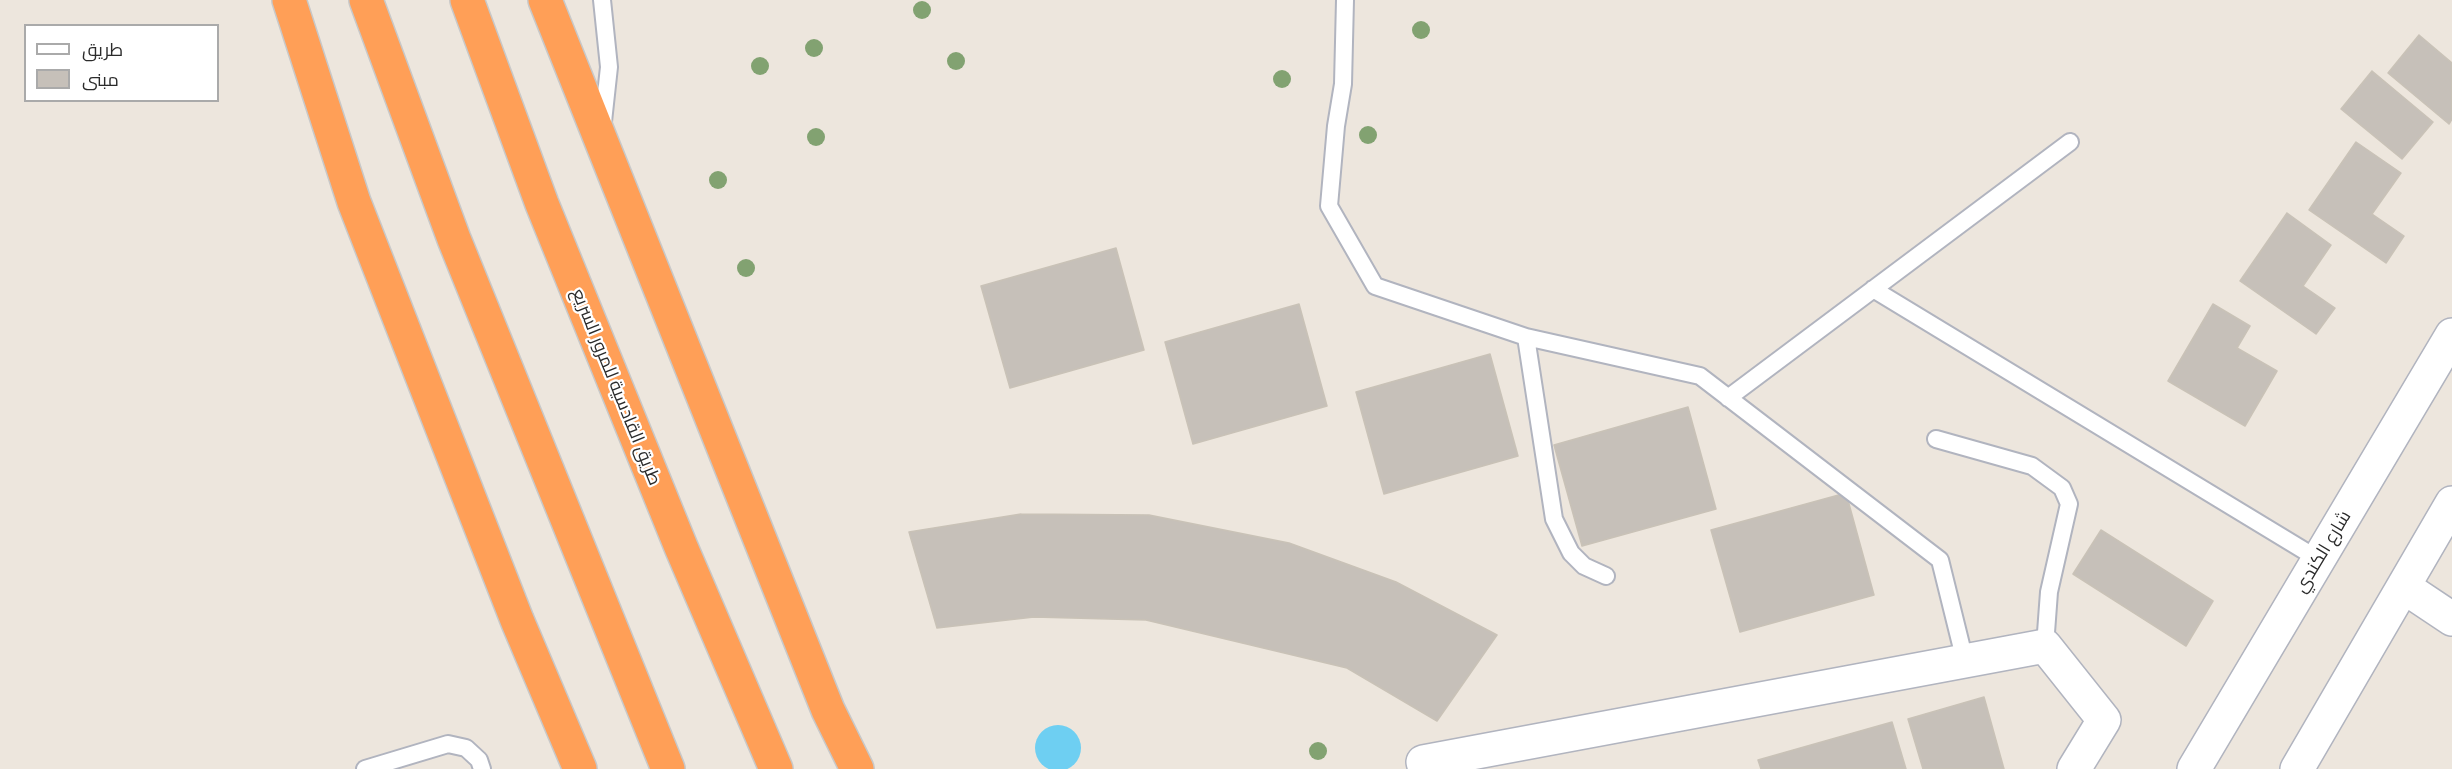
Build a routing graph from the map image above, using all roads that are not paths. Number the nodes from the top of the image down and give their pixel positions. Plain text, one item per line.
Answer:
1 (289, 0) edge
2 (366, 0) edge
3 (467, 0) edge
4 (545, 0) edge
5 (602, 0) edge
6 (1345, 0) edge
7 (601, 141) junction
8 (2070, 142) dead end
9 (1873, 289) junction
10 (2452, 335) edge
11 (1526, 337) junction
12 (1728, 398) junction
13 (1936, 439) dead end
14 (2452, 502) edge
15 (2319, 559) junction
16 (1606, 576) dead end
17 (2403, 586) junction
18 (2452, 619) edge
19 (2045, 646) junction
20 (1965, 661) junction
21 (365, 769) edge
22 (482, 769) edge
23 (580, 769) edge
24 (668, 769) edge
25 (776, 769) edge
26 (857, 769) edge
27 (1425, 769) edge
28 (2073, 769) edge
29 (2194, 769) edge
30 (2297, 769) edge

1 - 23 highway
2 - 24 highway
3 - 25 highway, طريق القادسية للمرور السريع
4 - 7 highway
5 - 7 lane
6 - 11 lane
7 - 26 highway
8 - 9 lane
9 - 12 lane
9 - 15 lane
10 - 15 street, شارع الكندي
11 - 12 lane
11 - 16 lane
12 - 20 lane
13 - 19 lane
14 - 17 street
15 - 29 street, شارع الكندي
17 - 18 street
17 - 30 street
19 - 20 street
19 - 28 street
20 - 27 street
21 - 22 lane

